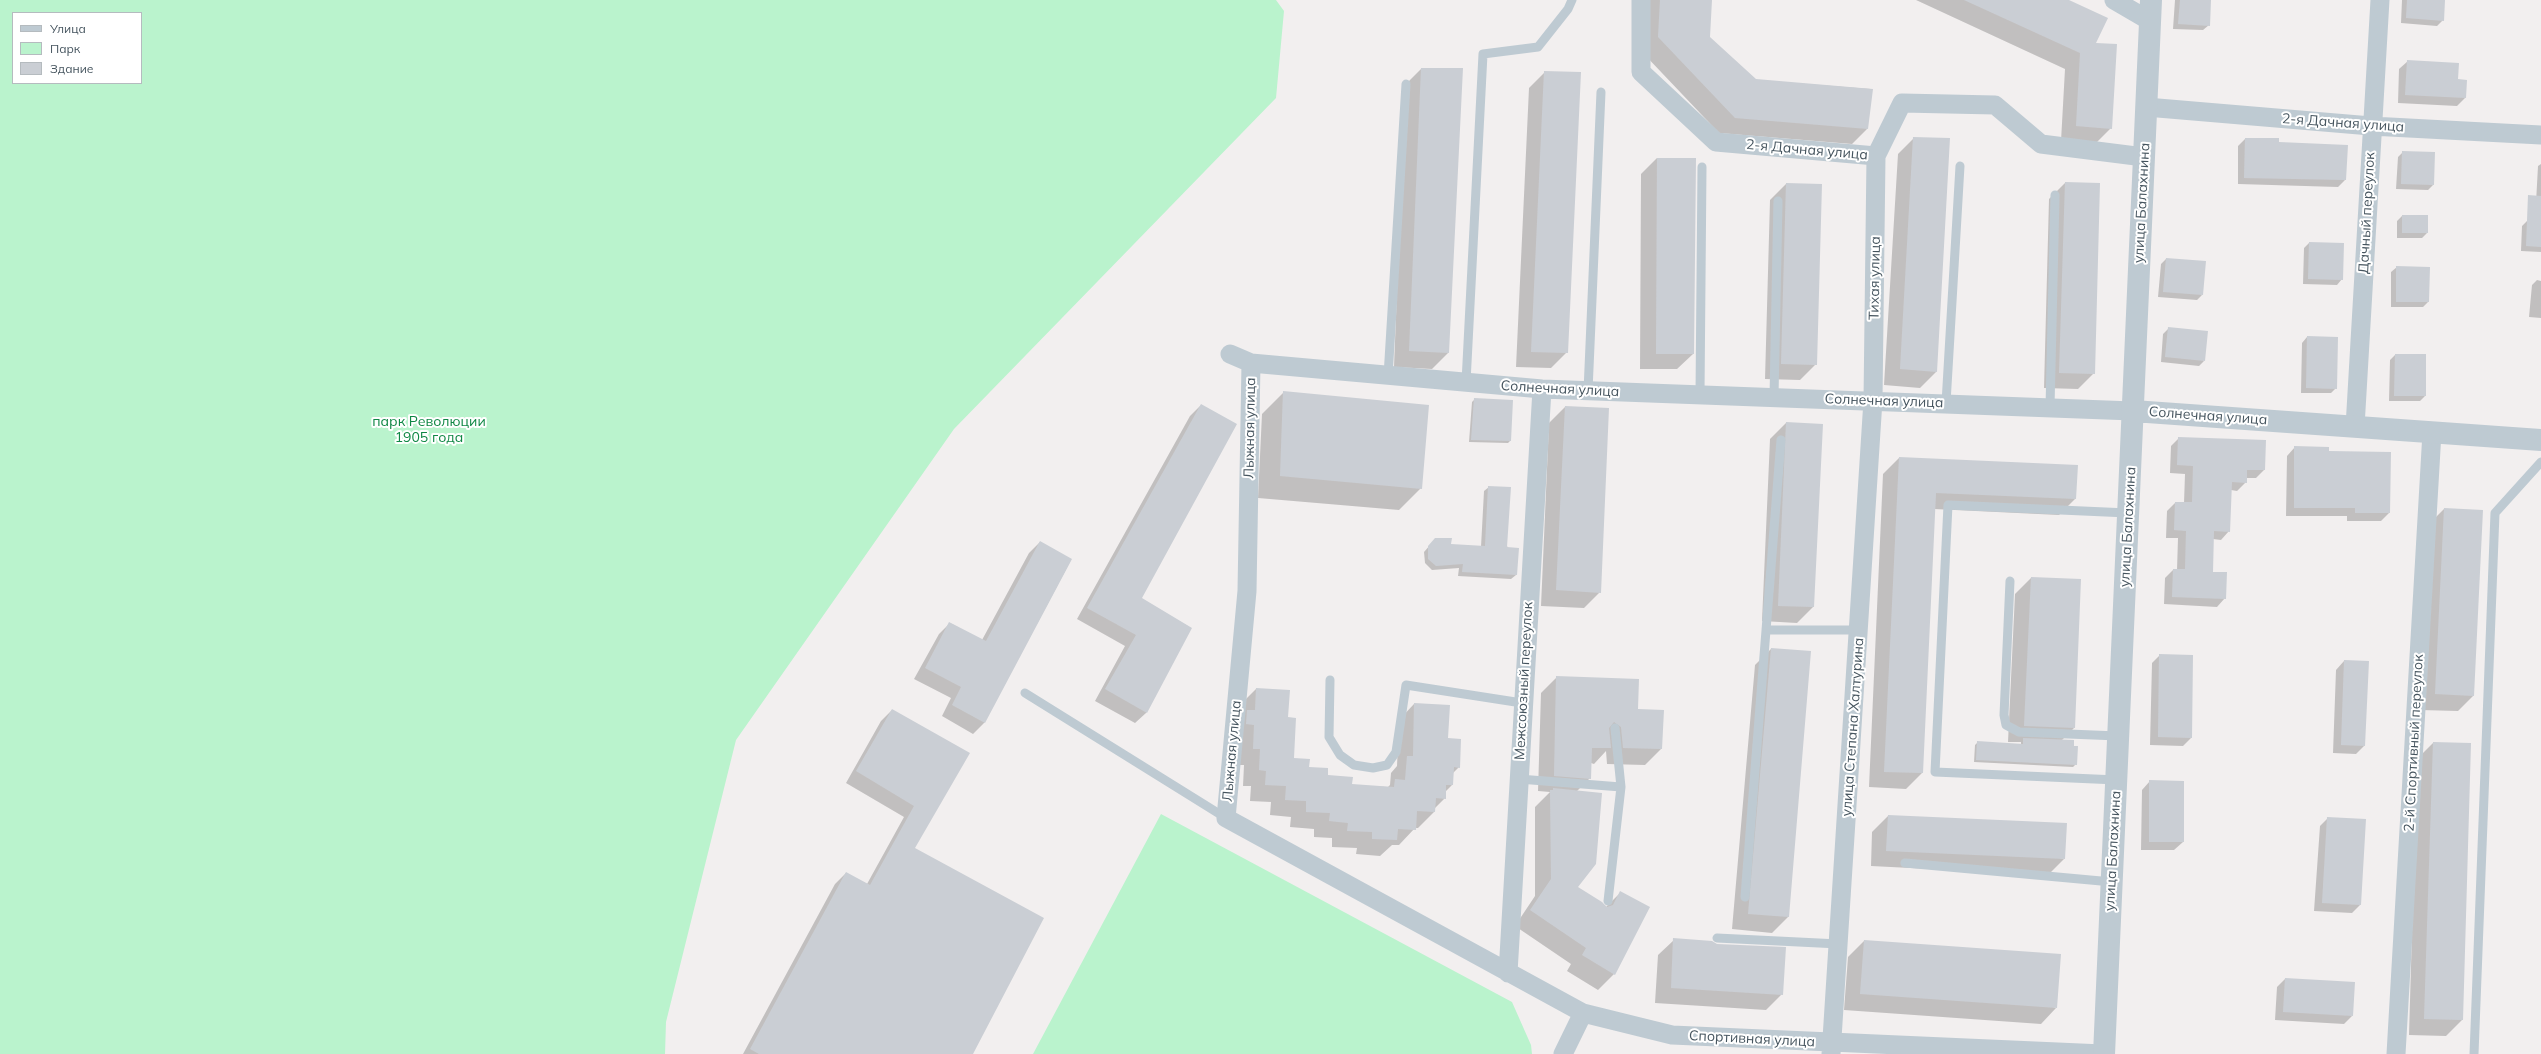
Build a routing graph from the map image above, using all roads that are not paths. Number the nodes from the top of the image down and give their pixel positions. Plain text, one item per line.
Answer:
1 (1572, 0) edge
2 (1642, 0) edge
3 (2114, 0) edge
4 (2380, 0) edge
5 (2150, 10) edge
6 (1406, 84) dead end
7 (1601, 92) dead end
8 (2146, 107) junction
9 (2371, 126) junction
10 (2541, 135) edge
11 (1876, 156) junction
12 (2144, 157) junction
13 (1960, 166) dead end
14 (1702, 167) dead end
15 (2056, 195) dead end
16 (1778, 201) dead end
17 (1230, 354) dead end
18 (1251, 363) junction
19 (1388, 376) junction
20 (1466, 382) junction
21 (1542, 389) junction
22 (1588, 391) junction
23 (1700, 394) junction
24 (1774, 397) junction
25 (1873, 400) junction
26 (1946, 403) junction
27 (2050, 407) junction
28 (2133, 411) junction
29 (2355, 427) junction
30 (2432, 432) junction
31 (1781, 440) dead end
32 (2541, 440) edge
33 (2541, 462) edge
34 (2128, 513) junction
35 (2010, 581) dead end
36 (1766, 630) junction
37 (1859, 630) junction
38 (1330, 680) dead end
39 (1025, 693) dead end
40 (1522, 703) junction
41 (1615, 728) dead end
42 (2118, 736) junction
43 (1519, 779) junction
44 (2116, 780) junction
45 (1620, 787) junction
46 (1226, 818) junction
47 (1905, 863) dead end
48 (2112, 882) junction
49 (1745, 897) dead end
50 (1608, 901) dead end
51 (1717, 938) dead end
52 (1839, 944) junction
53 (1508, 973) junction
54 (1583, 1014) junction
55 (1832, 1048) edge
56 (1563, 1054) edge
57 (2104, 1054) edge
58 (2396, 1054) edge
59 (2474, 1054) edge

1 - 20 lane
2 - 11 street, 2-я Дачная улица
3 - 5 street
4 - 9 street, Дачный переулок
5 - 8 street, улица Балахнина
6 - 19 lane
7 - 22 lane
8 - 9 street, 2-я Дачная улица
8 - 12 street, улица Балахнина
9 - 10 street, 2-я Дачная улица
9 - 29 street, Дачный переулок
11 - 12 street, 2-я Дачная улица
11 - 25 street, Тихая улица
12 - 28 street, улица Балахнина
13 - 26 lane
14 - 23 lane
15 - 27 lane
16 - 24 lane
17 - 18 street, Солнечная улица
18 - 19 street, Солнечная улица
18 - 46 street, Лыжная улица
19 - 20 street, Солнечная улица
20 - 21 street, Солнечная улица
21 - 22 street, Солнечная улица
21 - 40 street, Межсоюзный переулок
22 - 23 street, Солнечная улица
23 - 24 street, Солнечная улица
24 - 25 street, Солнечная улица
25 - 26 street, Солнечная улица
25 - 37 street, улица Степана Халтурина
26 - 27 street, Солнечная улица
27 - 28 street, Солнечная улица
28 - 29 street, Солнечная улица
28 - 34 street, улица Балахнина
29 - 30 street, Солнечная улица
30 - 32 street, Солнечная улица
30 - 58 street, 2-й Спортивный переулок
31 - 36 lane
33 - 59 lane
34 - 42 street, улица Балахнина
34 - 44 lane
35 - 42 lane
36 - 37 lane
36 - 49 lane
37 - 52 street, улица Степана Халтурина
38 - 40 lane
39 - 46 lane
40 - 43 street, Межсоюзный переулок
41 - 45 lane
42 - 44 street, улица Балахнина
43 - 45 lane
43 - 53 street, Межсоюзный переулок
44 - 48 street, улица Балахнина
45 - 50 lane
46 - 53 street, Лыжная улица
47 - 48 lane
48 - 57 street, улица Балахнина
51 - 52 lane
52 - 55 street, улица Степана Халтурина
53 - 54 street, Спортивная улица
54 - 55 street, Спортивная улица
54 - 56 street
55 - 57 street, Спортивная улица

